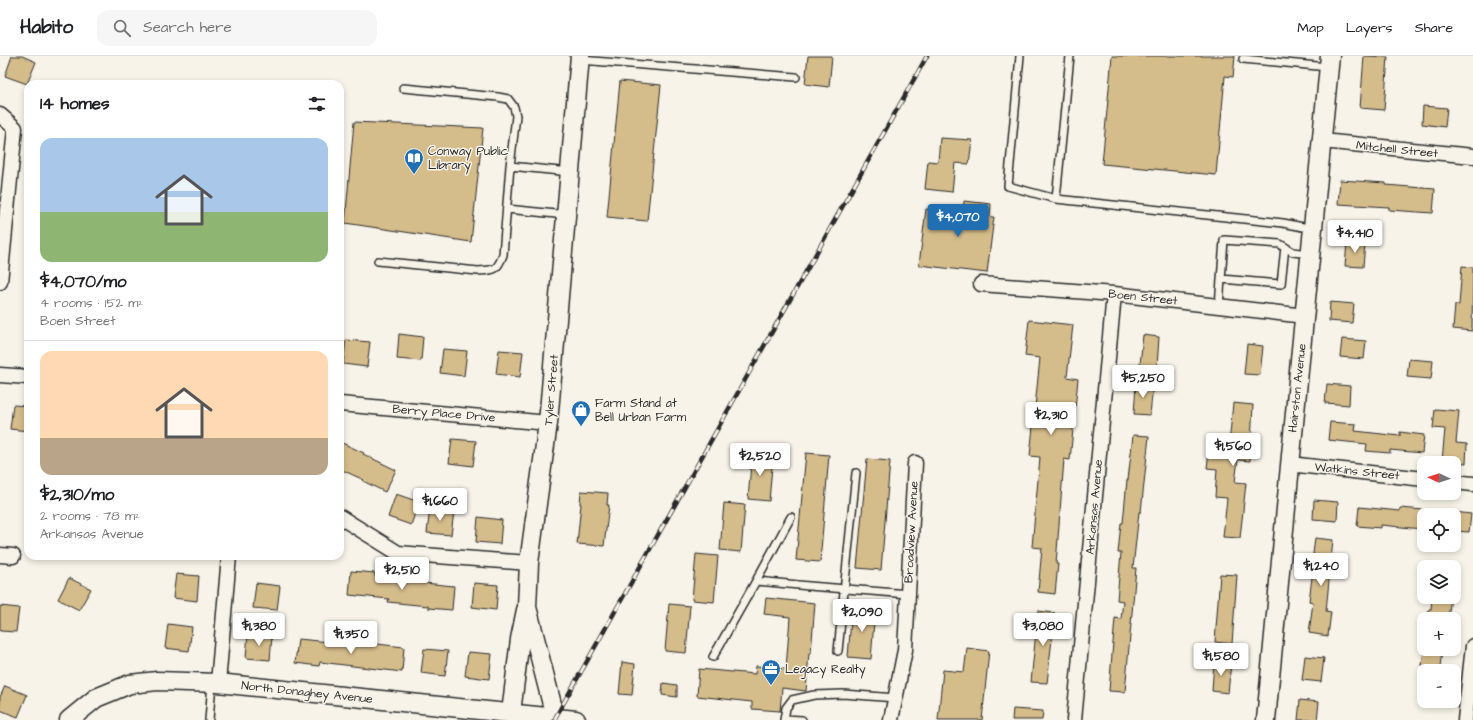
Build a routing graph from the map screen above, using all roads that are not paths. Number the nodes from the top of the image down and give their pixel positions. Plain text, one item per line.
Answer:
1 (1020, 56) edge
2 (1070, 56) edge
3 (580, 58) edge
4 (1243, 60) dead end
5 (1329, 61) edge
6 (796, 76) dead end
7 (403, 88) dead end
8 (0, 115) edge
9 (1322, 142) junction
10 (1473, 156) edge
11 (510, 166) junction
12 (570, 172) junction
13 (1056, 199) junction
14 (507, 209) junction
15 (566, 215) junction
16 (1313, 229) junction
17 (1285, 247) junction
18 (1311, 254) junction
19 (378, 261) dead end
20 (1221, 279) junction
21 (0, 282) edge
22 (981, 284) dead end
23 (1114, 294) junction
24 (1219, 306) junction
25 (1305, 316) junction
26 (0, 375) edge
27 (24, 377) edge
28 (344, 404) edge
29 (548, 422) junction
30 (915, 463) dead end
31 (1289, 464) junction
32 (856, 473) dead end
33 (1417, 478) edge
34 (1461, 483) edge
35 (1473, 484) edge
36 (791, 517) dead end
37 (344, 519) edge
38 (229, 560) edge
39 (528, 563) junction
40 (756, 581) junction
41 (844, 589) junction
42 (908, 594) junction
43 (527, 607) junction
44 (1473, 646) edge
45 (838, 651) dead end
46 (713, 657) dead end
47 (215, 683) junction
48 (896, 698) junction
49 (511, 713) junction
50 (556, 719) edge
51 (784, 719) edge
52 (69, 720) edge
53 (209, 720) edge
54 (576, 720) edge
55 (802, 720) edge
56 (892, 720) edge
57 (1074, 720) edge
58 (1266, 720) edge
59 (1465, 720) edge

1 - 13 lane
2 - 13 lane
3 - 6 lane
3 - 12 street, Tyler Street
4 - 5 lane
5 - 9 street, Hairston Avenue
7 - 11 lane
8 - 21 street
9 - 10 street, Mitchell Street
9 - 16 street, Hairston Avenue
11 - 12 lane
11 - 14 lane
12 - 15 street, Tyler Street
13 - 16 lane
14 - 15 lane
14 - 19 lane
15 - 29 street, Tyler Street
16 - 18 street, Hairston Avenue
17 - 18 lane
17 - 20 lane
17 - 20 lane
18 - 25 street, Hairston Avenue
20 - 24 lane
22 - 23 street, Boen Street
23 - 24 street, Boen Street
23 - 57 street, Arkansas Avenue
24 - 25 street, Boen Street
25 - 31 street, Hairston Avenue
26 - 27 street
28 - 29 street, Berry Place Drive
29 - 39 street, Tyler Street
30 - 42 street, Broadview Avenue
31 - 33 street, Watkins Street
31 - 58 street, Hairston Avenue
32 - 41 lane
34 - 35 street
36 - 40 lane
37 - 39 street
38 - 47 street
39 - 43 street, Tyler Street
40 - 41 lane
40 - 46 lane
41 - 42 lane
41 - 45 lane
42 - 48 street, Broadview Avenue
43 - 49 street
43 - 50 street, Tyler Street
44 - 59 street
47 - 49 street, North Donaghey Avenue
47 - 52 street, North Donaghey Avenue
47 - 53 lane
48 - 51 lane
48 - 56 street, Broadview Avenue
49 - 50 street, North Donaghey Avenue
50 - 54 street, North Donaghey Avenue
51 - 55 lane

